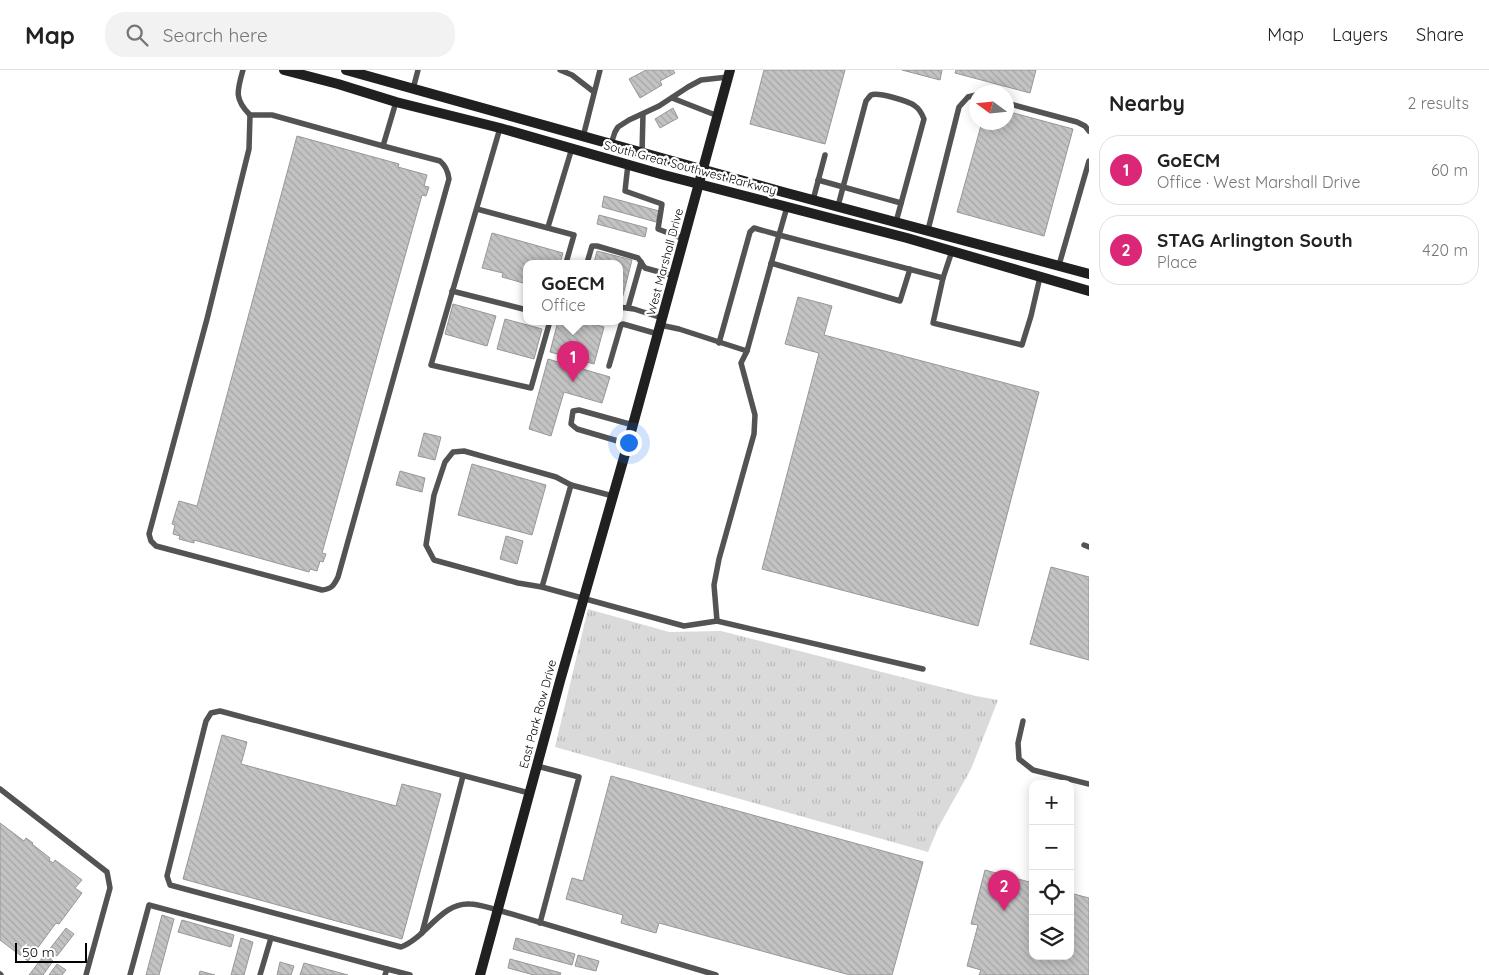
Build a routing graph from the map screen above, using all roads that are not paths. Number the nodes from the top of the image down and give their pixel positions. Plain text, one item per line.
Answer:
1 (243, 70) edge
2 (284, 70) edge
3 (344, 70) edge
4 (418, 70) edge
5 (560, 70) edge
6 (600, 70) edge
7 (729, 73) edge
8 (338, 84) junction
9 (413, 89) junction
10 (594, 92) junction
11 (969, 97) edge
12 (672, 98) junction
13 (396, 102) junction
14 (1014, 105) edge
15 (503, 114) junction
16 (643, 114) junction
17 (250, 115) junction
18 (718, 116) junction
19 (500, 128) junction
20 (1089, 131) edge
21 (583, 137) junction
22 (610, 144) junction
23 (383, 146) junction
24 (572, 148) junction
25 (642, 153) junction
26 (825, 154) dead end
27 (1089, 161) edge
28 (628, 164) junction
29 (703, 170) junction
30 (818, 180) junction
31 (699, 184) junction
32 (842, 187) junction
33 (813, 200) junction
34 (901, 203) junction
35 (838, 206) junction
36 (787, 207) junction
37 (477, 209) junction
38 (896, 222) junction
39 (548, 227) junction
40 (928, 230) junction
41 (779, 235) junction
42 (957, 237) junction
43 (684, 240) junction
44 (952, 251) junction
45 (567, 260) edge
46 (588, 260) edge
47 (641, 262) junction
48 (772, 263) junction
49 (1059, 265) junction
50 (910, 269) junction
51 (1089, 274) edge
52 (674, 276) junction
53 (1040, 277) junction
54 (944, 278) junction
55 (452, 291) junction
56 (1089, 291) edge
57 (623, 307) edge
58 (628, 308) junction
59 (523, 309) edge
60 (623, 324) edge
61 (549, 325) edge
62 (621, 325) edge
63 (660, 326) junction
64 (720, 343) junction
65 (746, 351) junction
66 (609, 366) dead end
67 (633, 425) junction
68 (628, 444) junction
69 (623, 461) joint
70 (571, 485) junction
71 (613, 496) junction
72 (542, 587) junction
73 (584, 598) junction
74 (717, 621) junction
75 (922, 669) dead end
76 (1023, 721) dead end
77 (537, 766) junction
78 (463, 776) junction
79 (1089, 784) edge
80 (0, 789) edge
81 (529, 793) junction
82 (498, 910) junction
83 (540, 923) junction
84 (422, 934) junction
85 (271, 938) junction
86 (386, 972) edge
87 (86, 975) edge
88 (130, 975) edge
89 (260, 975) edge
90 (410, 975) edge
91 (480, 975) edge
92 (716, 975) edge

1 - 17 lane
2 - 8 main road, South Great Southwest Parkway
3 - 8 main road
3 - 9 main road, South Great Southwest Parkway
4 - 9 lane
5 - 10 lane
6 - 10 lane
7 - 12 lane
7 - 18 main road, West Marshall Drive
8 - 13 main road, South Great Southwest Parkway
9 - 15 main road, South Great Southwest Parkway
10 - 21 lane
11 - 40 lane
12 - 16 lane
12 - 18 lane
13 - 19 main road, South Great Southwest Parkway
13 - 23 lane
14 - 20 lane
15 - 19 main road
15 - 21 main road, South Great Southwest Parkway
16 - 22 lane
16 - 25 lane
17 - 23 lane
17 - 23 lane
18 - 29 main road, West Marshall Drive
19 - 24 main road, South Great Southwest Parkway
19 - 37 lane
21 - 22 main road, South Great Southwest Parkway
22 - 25 main road, South Great Southwest Parkway
24 - 28 main road, South Great Southwest Parkway
24 - 39 lane
25 - 29 main road, South Great Southwest Parkway
26 - 30 lane
27 - 49 lane
28 - 31 main road, South Great Southwest Parkway
28 - 43 lane
29 - 31 main road, West Marshall Drive
29 - 33 main road, South Great Southwest Parkway
30 - 32 lane
30 - 33 lane
31 - 36 main road, South Great Southwest Parkway
31 - 43 main road, West Marshall Drive
32 - 34 lane
32 - 34 lane
32 - 35 lane
33 - 35 main road, South Great Southwest Parkway
34 - 38 lane
35 - 38 main road, South Great Southwest Parkway
36 - 41 lane
36 - 44 main road, South Great Southwest Parkway
37 - 39 lane
37 - 55 lane
38 - 40 main road, South Great Southwest Parkway
39 - 45 lane
40 - 42 main road, South Great Southwest Parkway
41 - 48 lane
41 - 50 lane
41 - 64 lane
42 - 44 main road
42 - 49 main road, South Great Southwest Parkway
43 - 52 main road, West Marshall Drive
44 - 53 main road, South Great Southwest Parkway
44 - 54 lane
46 - 47 lane
47 - 52 lane
47 - 58 lane
48 - 50 lane
48 - 65 lane
49 - 51 main road, South Great Southwest Parkway
50 - 54 lane
52 - 63 main road, West Marshall Drive
53 - 54 lane
53 - 56 main road, South Great Southwest Parkway
55 - 59 lane
55 - 61 lane
57 - 58 lane
58 - 63 lane
60 - 63 lane
62 - 66 lane
63 - 64 lane
63 - 67 main road, West Marshall Drive
64 - 65 lane
65 - 74 lane
67 - 68 main road, West Marshall Drive
67 - 68 lane
68 - 69 main road, West Marshall Drive
69 - 71 main road, East Park Row Drive
70 - 71 lane
70 - 72 lane
70 - 72 lane
71 - 73 main road, East Park Row Drive
72 - 73 lane
73 - 74 lane
73 - 77 main road, East Park Row Drive
74 - 75 lane
76 - 79 lane
77 - 81 main road, East Park Row Drive
77 - 83 lane
78 - 81 lane
78 - 84 lane
78 - 84 lane
80 - 87 lane
81 - 82 main road, East Park Row Drive
82 - 83 lane
82 - 84 lane
82 - 91 main road, East Park Row Drive
83 - 92 lane
85 - 86 lane
85 - 88 lane
85 - 89 lane
86 - 90 lane

